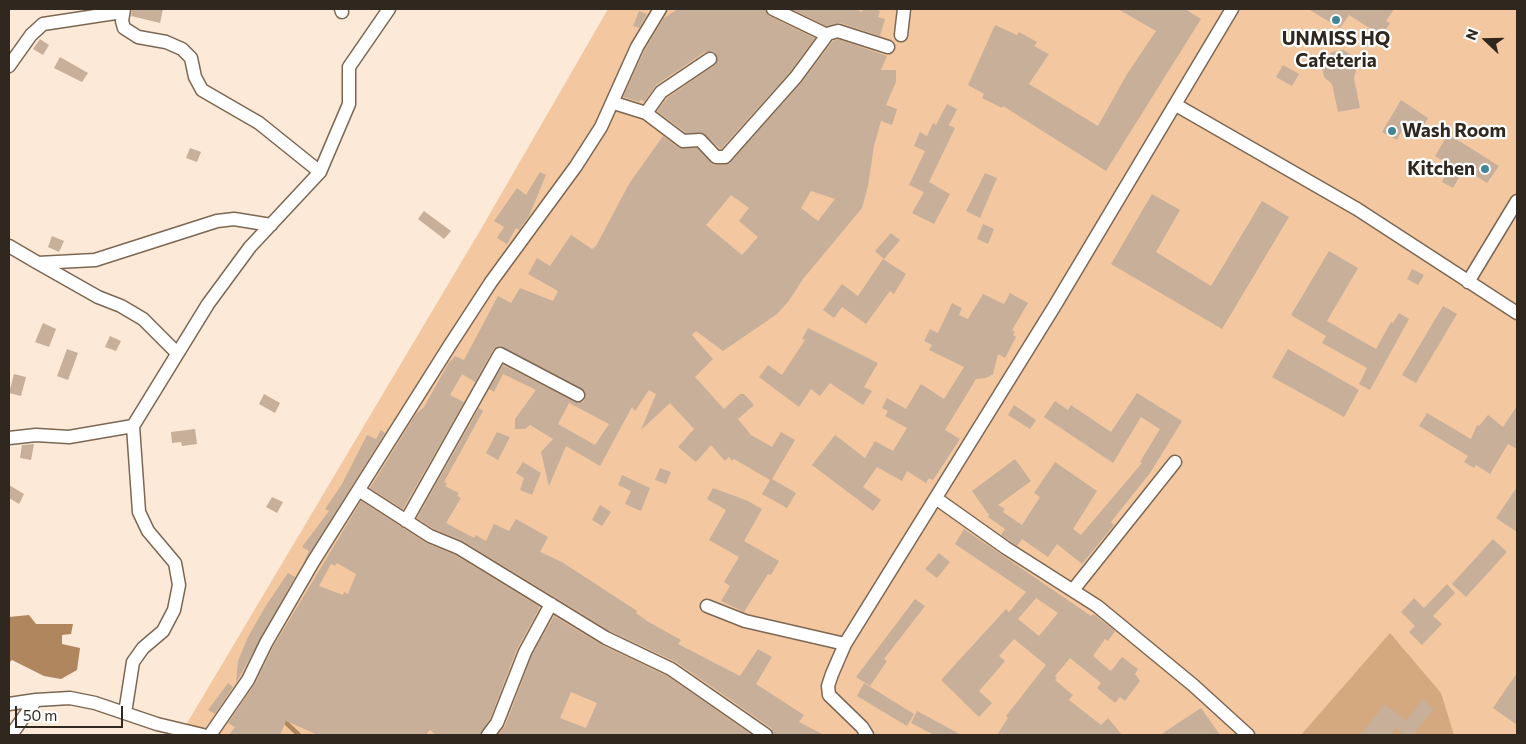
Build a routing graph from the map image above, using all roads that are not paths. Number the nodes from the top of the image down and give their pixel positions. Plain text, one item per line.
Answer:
1 (389, 9) edge
2 (660, 9) edge
3 (772, 9) edge
4 (904, 9) edge
5 (1232, 9) edge
6 (123, 10) edge
7 (827, 34) junction
8 (901, 35) dead end
9 (888, 47) dead end
10 (710, 58) dead end
11 (9, 66) edge
12 (614, 103) junction
13 (1176, 105) junction
14 (646, 113) junction
15 (320, 172) junction
16 (1517, 201) edge
17 (271, 225) junction
18 (9, 246) edge
19 (38, 263) junction
20 (1468, 282) junction
21 (1517, 313) edge
22 (175, 350) dead end
23 (578, 395) dead end
24 (132, 426) junction
25 (9, 438) edge
26 (1175, 462) dead end
27 (360, 491) junction
28 (937, 499) junction
29 (406, 521) junction
30 (1072, 590) junction
31 (551, 604) junction
32 (707, 606) dead end
33 (845, 644) junction
34 (36, 700) junction
35 (9, 704) edge
36 (125, 713) junction
37 (11, 735) edge
38 (203, 735) edge
39 (210, 735) edge
40 (488, 735) edge
41 (766, 735) edge
42 (867, 735) edge
43 (1248, 735) edge

1 - 15 street
2 - 12 street
3 - 7 street
4 - 8 street
5 - 13 street
6 - 11 street
6 - 15 street
7 - 9 street
7 - 14 street
10 - 14 street
12 - 14 street
12 - 27 street
13 - 20 street
13 - 28 street
15 - 17 street
16 - 20 street
17 - 19 street
17 - 24 street
18 - 19 street
19 - 22 street
20 - 21 street
23 - 29 street
24 - 25 street
24 - 36 street
26 - 30 street
27 - 29 street
27 - 39 street
28 - 30 street
28 - 33 street
29 - 31 street
30 - 43 street
31 - 40 street
31 - 41 street
32 - 33 street
33 - 42 street
34 - 35 street
34 - 36 street
34 - 37 street
36 - 38 street

